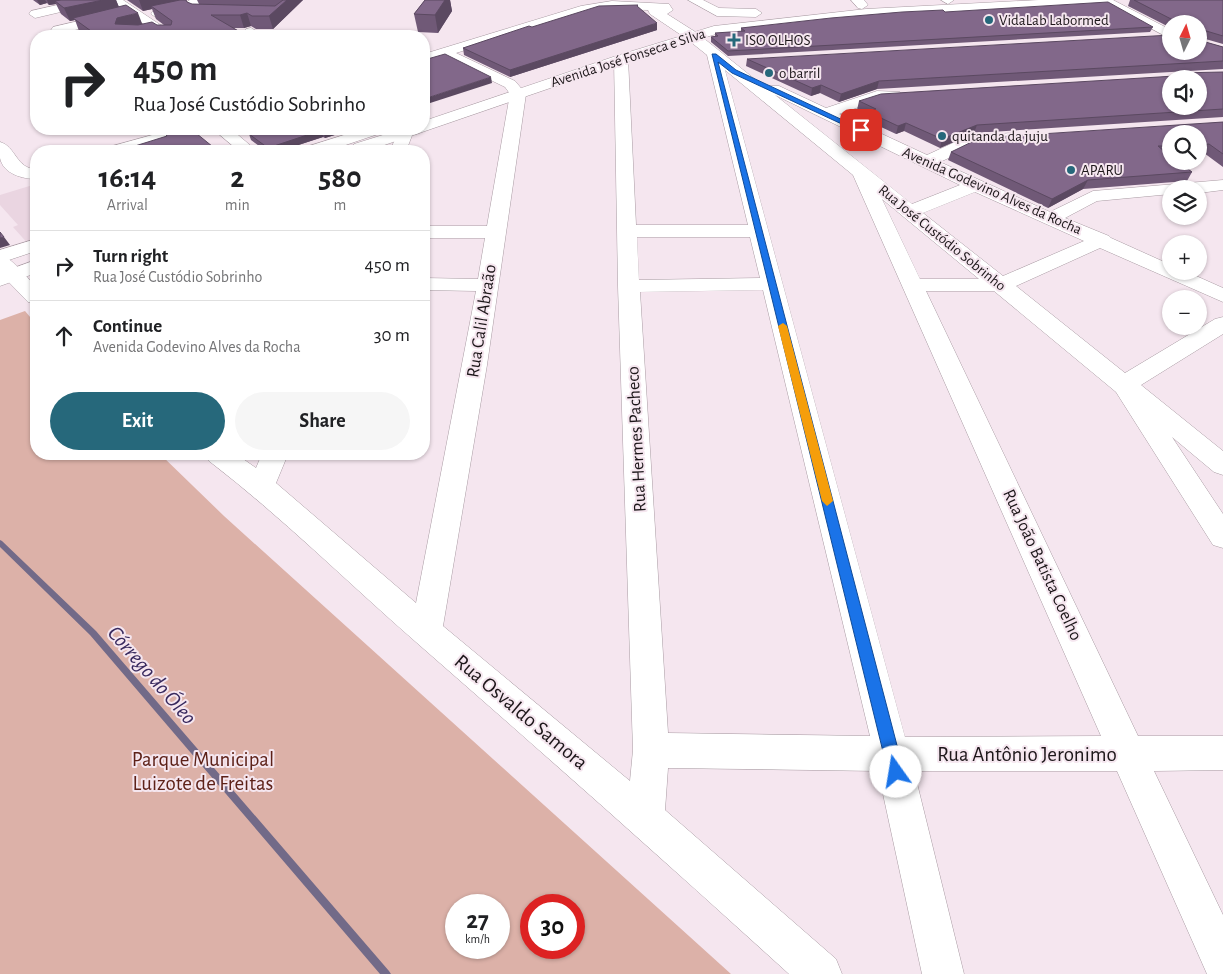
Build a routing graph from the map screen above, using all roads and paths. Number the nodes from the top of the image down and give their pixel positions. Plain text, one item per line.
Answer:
1 (96, 0) edge
2 (948, 0) edge
3 (1104, 0) edge
4 (1108, 0) edge
5 (120, 1) edge
6 (860, 2) edge
7 (556, 4) dead end
8 (195, 7) edge
9 (672, 9) edge
10 (756, 13) dead end
11 (35, 14) dead end
12 (137, 15) junction
13 (532, 16) dead end
14 (58, 30) dead end
15 (160, 30) edge
16 (1162, 31) edge
17 (1162, 37) edge
18 (1141, 38) edge
19 (444, 52) junction
20 (430, 56) edge
21 (621, 59) junction
22 (728, 62) junction
23 (514, 89) junction
24 (907, 94) edge
25 (430, 111) edge
26 (826, 113) junction
27 (430, 124) edge
28 (170, 135) edge
29 (229, 135) edge
30 (360, 135) edge
31 (399, 135) edge
32 (1030, 137) edge
33 (136, 145) edge
34 (241, 145) edge
35 (330, 145) edge
36 (370, 145) edge
37 (0, 147) edge
38 (926, 162) junction
39 (859, 169) junction
40 (30, 174) edge
41 (975, 185) junction
42 (1223, 185) edge
43 (1207, 186) edge
44 (1162, 191) edge
45 (908, 212) junction
46 (1052, 218) junction
47 (627, 230) junction
48 (758, 231) junction
49 (430, 232) edge
50 (496, 232) junction
51 (1102, 240) junction
52 (30, 249) edge
53 (30, 266) edge
54 (3, 268) edge
55 (430, 284) edge
56 (772, 284) junction
57 (488, 285) junction
58 (912, 285) junction
59 (1000, 285) junction
60 (629, 286) junction
61 (1218, 287) edge
62 (30, 292) edge
63 (1223, 324) edge
64 (1124, 385) junction
65 (226, 460) edge
66 (272, 460) edge
67 (1223, 465) edge
68 (261, 486) junction
69 (1223, 537) edge
70 (426, 631) junction
71 (651, 750) junction
72 (1129, 753) junction
73 (1223, 753) edge
74 (892, 754) junction
75 (646, 818) junction
76 (1223, 962) edge
77 (821, 974) edge
78 (943, 974) edge

1 - 11 street
2 - 6 street, Avenida José Fonseca e Silva
3 - 4 street, Avenida José Fonseca e Silva
3 - 9 street, Avenida José Fonseca e Silva
3 - 16 street
5 - 12 street
6 - 9 street, Avenida José Fonseca e Silva
7 - 13 street
8 - 12 street
9 - 10 street
9 - 19 street
9 - 21 street, Avenida José Fonseca e Silva
9 - 22 street, Rua José Custódio Sobrinho
9 - 23 street, Avenida José Fonseca e Silva
12 - 14 street
12 - 15 street
17 - 18 street
19 - 20 street
19 - 23 street
21 - 23 street, Avenida José Fonseca e Silva
21 - 47 street, Rua Hermes Pacheco
22 - 26 street, Avenida Godevino Alves da Rocha
22 - 39 street, Rua José Custódio Sobrinho
22 - 48 street
23 - 25 street, Avenida José Fonseca e Silva
23 - 27 street, Avenida José Fonseca e Silva
23 - 50 street, Rua Calil Abraão
24 - 26 street
26 - 38 street, Avenida Godevino Alves da Rocha
28 - 33 street
29 - 34 street
30 - 35 street
31 - 36 street
32 - 38 street
37 - 40 street
38 - 41 street, Avenida Godevino Alves da Rocha
39 - 45 street, Rua José Custódio Sobrinho
39 - 58 street, Rua João Batista Coelho
41 - 45 street
41 - 46 street, Avenida Godevino Alves da Rocha
42 - 43 street
44 - 46 street
45 - 59 street, Rua José Custódio Sobrinho
46 - 51 street, Avenida Godevino Alves da Rocha
47 - 48 street
47 - 60 street, Rua Hermes Pacheco
48 - 56 street
49 - 50 street
50 - 57 street, Rua Calil Abraão
51 - 59 street
51 - 61 street, Avenida Godevino Alves da Rocha
52 - 54 street
53 - 54 street
54 - 62 street
55 - 57 street
56 - 60 street
56 - 74 street
57 - 70 street, Rua Calil Abraão
58 - 59 street
58 - 72 street, Rua João Batista Coelho
59 - 64 street, Rua José Custódio Sobrinho
60 - 71 street, Rua Hermes Pacheco
63 - 64 street
64 - 67 street, Rua José Custódio Sobrinho
64 - 69 street
65 - 68 street, Rua Osvaldo Samora
66 - 68 street
68 - 70 street, Rua Osvaldo Samora
70 - 75 street, Rua Osvaldo Samora
71 - 74 street, Rua Antônio Jeronimo
71 - 75 street, Rua Hermes Pacheco
72 - 73 street, Rua Antônio Jeronimo
72 - 74 street, Rua Antônio Jeronimo
72 - 76 street, Rua João Batista Coelho
74 - 78 street
75 - 77 street, Rua Osvaldo Samora

